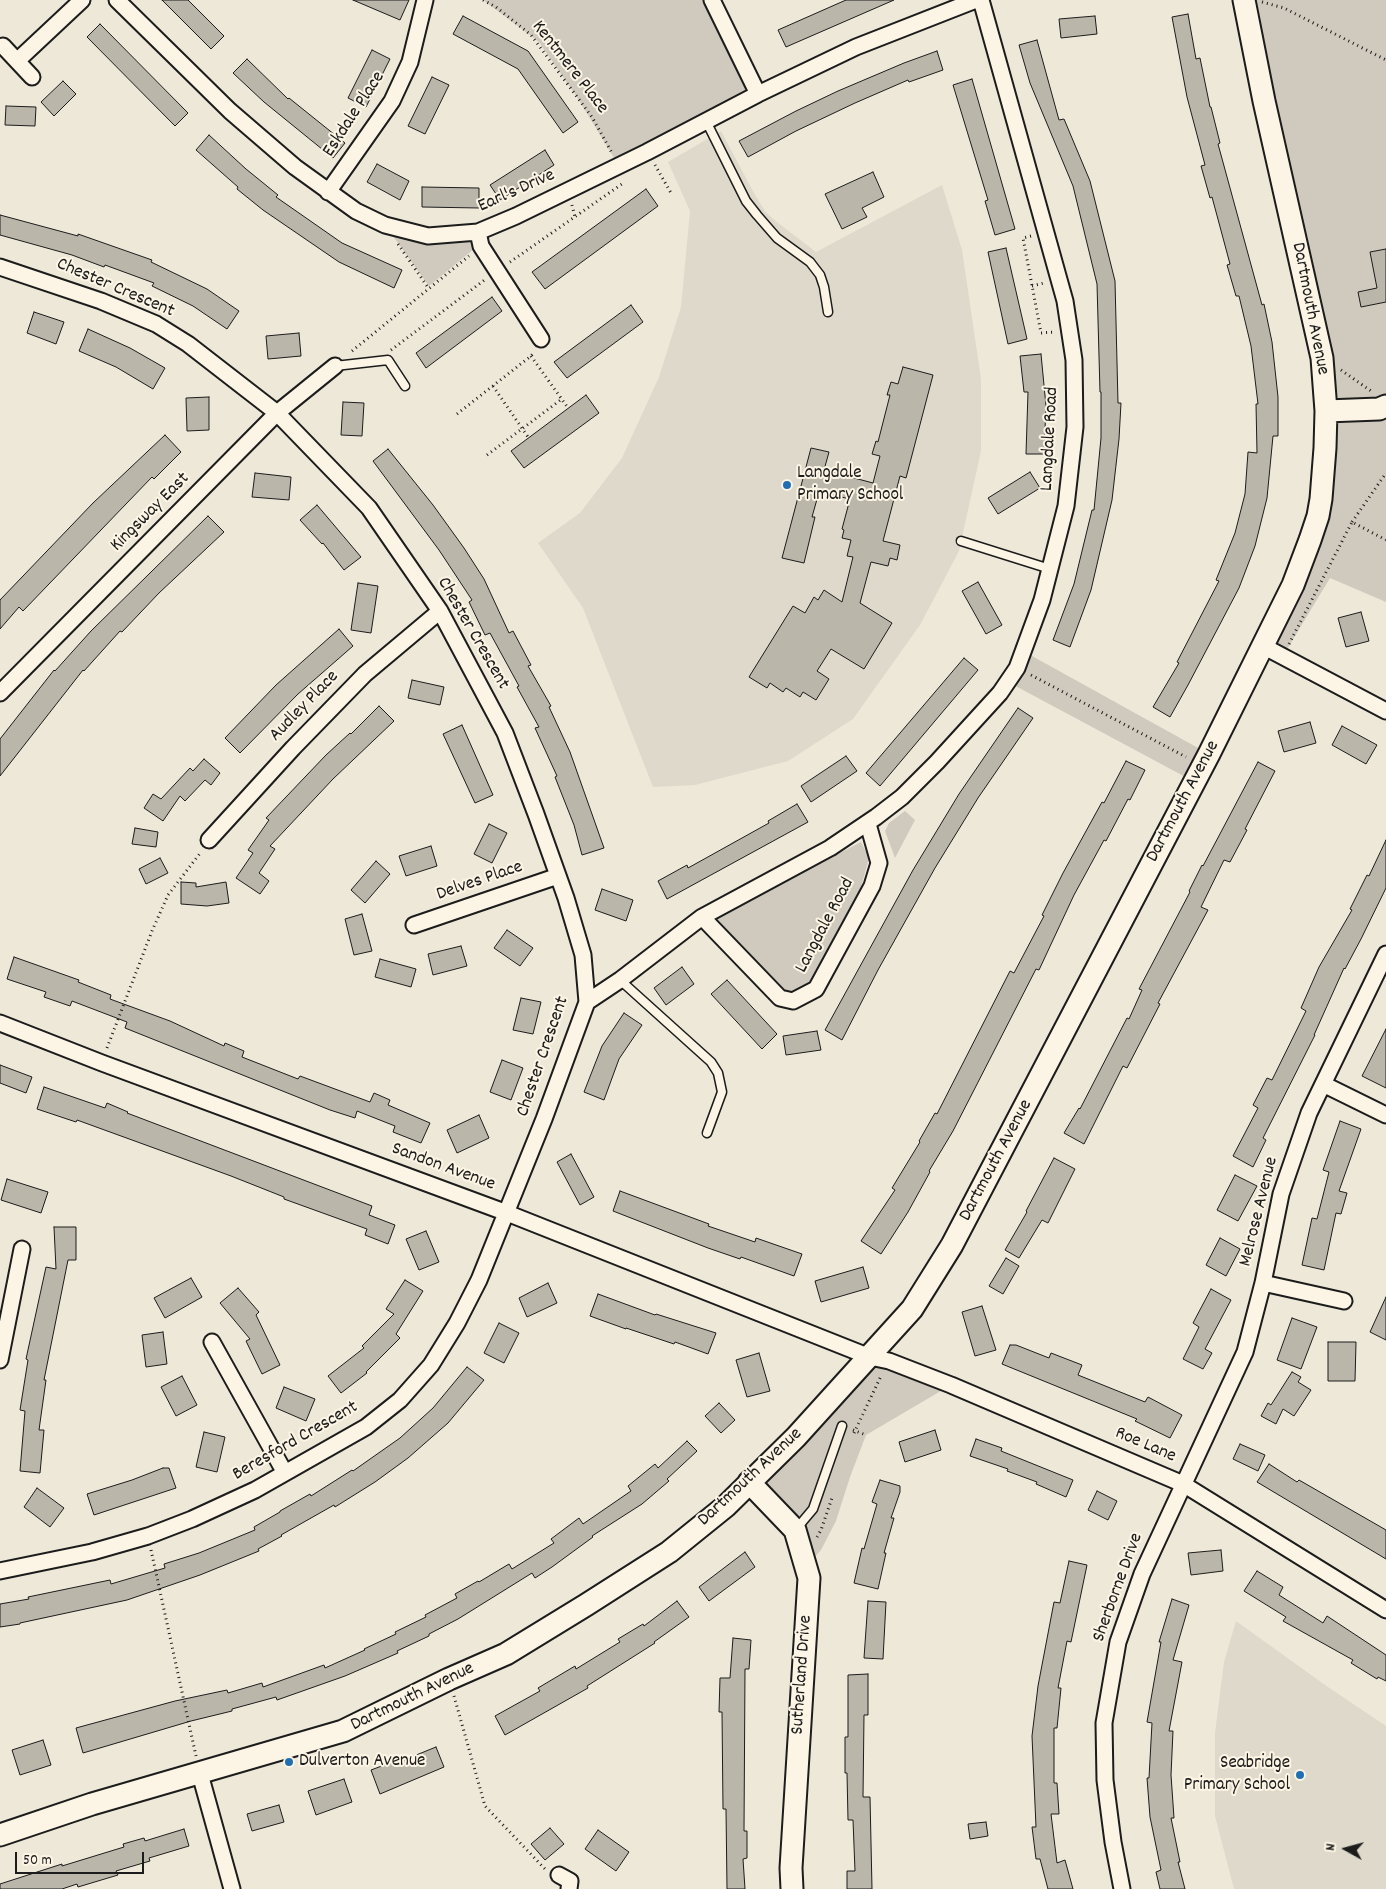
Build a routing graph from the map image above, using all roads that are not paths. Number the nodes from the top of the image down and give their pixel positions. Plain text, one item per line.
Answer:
1 (82, 0) edge
2 (117, 0) edge
3 (425, 0) edge
4 (712, 0) edge
5 (976, 0) edge
6 (981, 0) edge
7 (1244, 0) edge
8 (3, 46) dead end
9 (18, 60) junction
10 (32, 76) dead end
11 (758, 94) junction
12 (706, 121) junction
13 (328, 192) junction
14 (480, 239) junction
15 (0, 267) edge
16 (828, 312) dead end
17 (541, 339) road end
18 (335, 366) joint
19 (405, 386) dead end
20 (1382, 400) edge
21 (1326, 411) junction
22 (277, 413) junction
23 (961, 541) dead end
24 (1050, 569) junction
25 (440, 611) junction
26 (1264, 646) junction
27 (0, 693) edge
28 (1386, 711) edge
29 (868, 824) junction
30 (209, 840) road end
31 (558, 876) junction
32 (702, 917) junction
33 (414, 925) dead end
34 (1386, 954) edge
35 (620, 980) junction
36 (587, 1002) junction
37 (0, 1023) edge
38 (1323, 1084) junction
39 (1386, 1115) edge
40 (707, 1133) dead end
41 (507, 1213) junction
42 (22, 1249) dead end
43 (1263, 1283) junction
44 (1344, 1301) dead end
45 (212, 1342) dead end
46 (879, 1359) junction
47 (0, 1360) edge
48 (842, 1426) dead end
49 (285, 1473) junction
50 (749, 1482) junction
51 (1183, 1484) junction
52 (795, 1530) junction
53 (0, 1571) edge
54 (1386, 1610) edge
55 (200, 1774) junction
56 (0, 1835) edge
57 (560, 1875) road end
58 (232, 1889) edge
59 (569, 1889) edge
60 (792, 1889) edge
61 (1122, 1889) edge

1 - 9 street
2 - 13 street, Earl's Drive
3 - 13 street, Eskdale Place
4 - 11 street
5 - 11 street, Earl's Drive
6 - 24 street, Langdale Road
7 - 21 street, Dartmouth Avenue
8 - 9 street
9 - 10 street
11 - 12 street, Earl's Drive
12 - 14 street, Earl's Drive
12 - 16 lane
13 - 14 street, Earl's Drive
14 - 17 street
15 - 22 street, Chester Crescent
18 - 19 lane
18 - 22 street, Kingsway East
20 - 21 street
21 - 26 street, Dartmouth Avenue
22 - 25 street, Chester Crescent
22 - 27 street, Kingsway East
23 - 24 lane
24 - 29 street, Langdale Road
25 - 30 street, Audley Place
25 - 31 street, Chester Crescent
26 - 28 street
26 - 46 street, Dartmouth Avenue
29 - 32 street, Langdale Road
29 - 32 street, Langdale Road
31 - 33 street, Delves Place
31 - 36 street, Chester Crescent
32 - 35 street, Langdale Road
34 - 38 street, Melrose Avenue
35 - 36 street, Langdale Road
35 - 40 lane
36 - 41 street, Chester Crescent
37 - 41 street, Sandon Avenue
38 - 39 street
38 - 43 street, Melrose Avenue
41 - 46 street, Sandon Avenue
41 - 49 street, Beresford Crescent
42 - 47 street
43 - 44 street
43 - 51 street, Melrose Avenue
45 - 49 street
46 - 50 street, Dartmouth Avenue
46 - 51 street, Roe Lane
48 - 52 lane
49 - 53 street, Beresford Crescent
50 - 52 street, Sutherland Drive
50 - 55 street, Dartmouth Avenue
51 - 54 street, Roe Lane
51 - 61 street, Sherborne Drive
52 - 60 street, Sutherland Drive
55 - 56 street, Dartmouth Avenue
55 - 58 street
57 - 59 street

